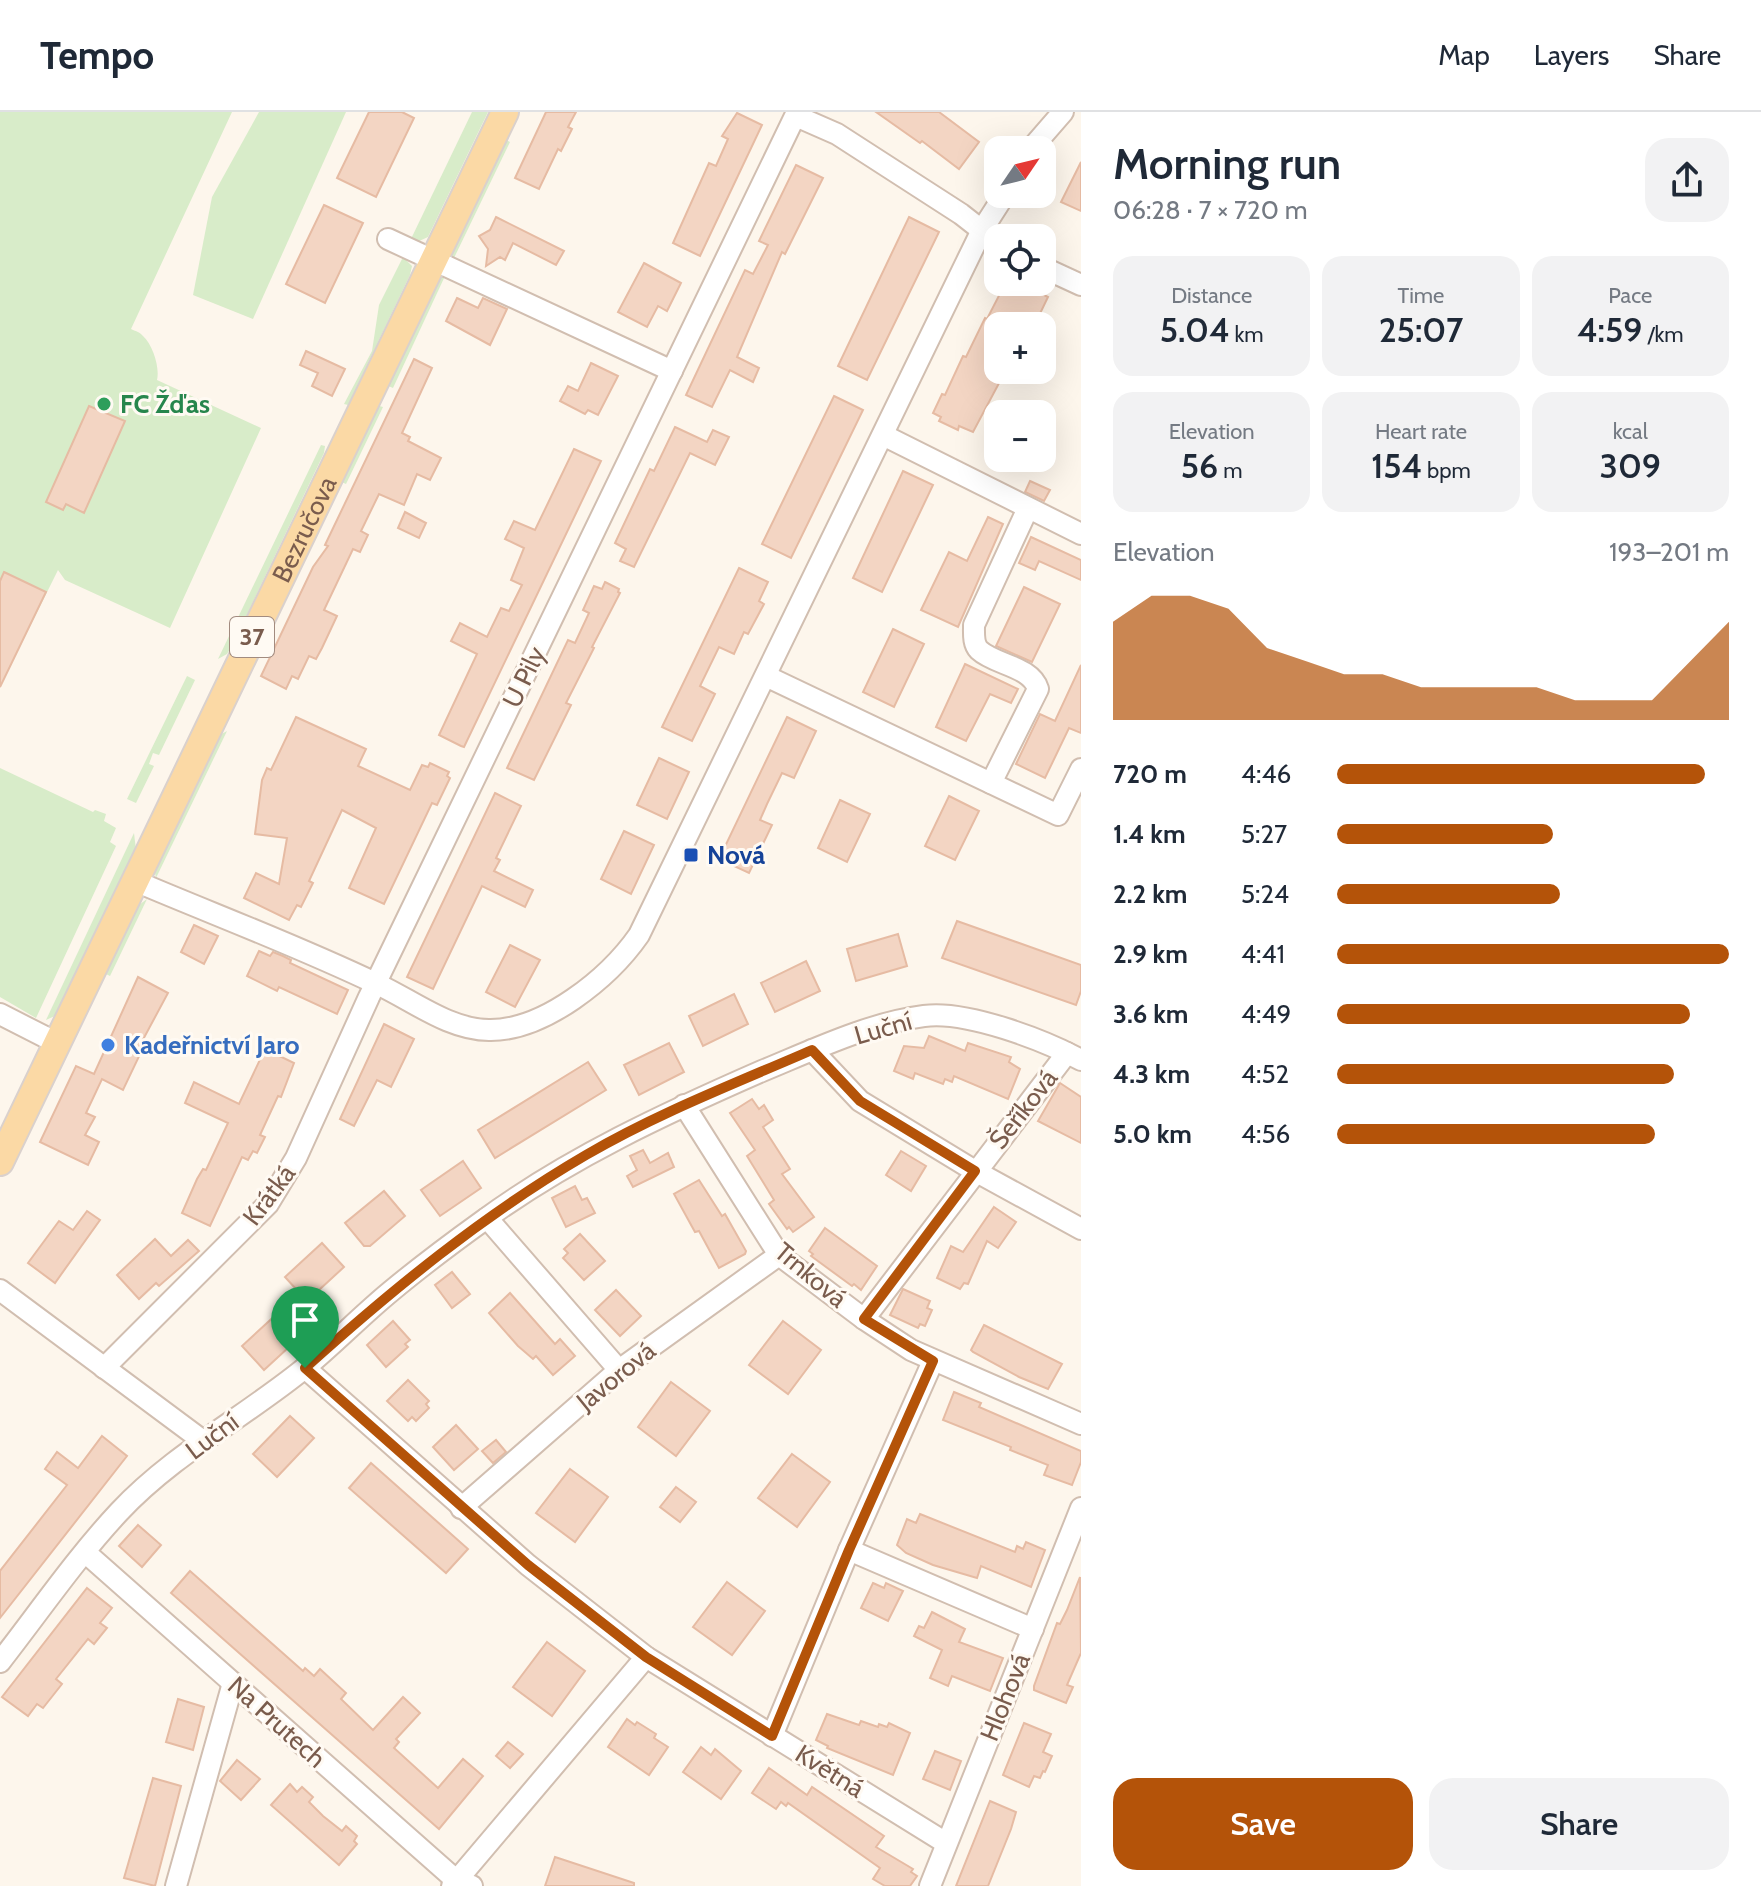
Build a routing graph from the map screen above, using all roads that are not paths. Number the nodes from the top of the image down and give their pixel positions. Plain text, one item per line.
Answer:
1 (505, 112) edge
2 (1063, 112) edge
3 (796, 114) edge
4 (1042, 136) edge
5 (984, 233) edge
6 (388, 239) dead end
7 (984, 248) edge
8 (433, 260) junction
9 (1056, 273) edge
10 (1081, 285) edge
11 (672, 371) junction
12 (883, 435) junction
13 (1028, 508) junction
14 (1081, 534) edge
15 (766, 676) junction
16 (1081, 769) edge
17 (991, 783) junction
18 (135, 881) junction
19 (376, 983) junction
20 (0, 1014) edge
21 (57, 1043) junction
22 (812, 1050) junction
23 (1074, 1056) edge
24 (684, 1105) junction
25 (0, 1162) edge
26 (975, 1171) junction
27 (487, 1218) junction
28 (1081, 1229) edge
29 (779, 1255) junction
30 (0, 1290) edge
31 (864, 1319) junction
32 (933, 1361) junction
33 (104, 1368) junction
34 (305, 1368) junction
35 (619, 1370) junction
36 (1081, 1424) edge
37 (203, 1441) junction
38 (461, 1508) junction
39 (1081, 1508) edge
40 (849, 1550) junction
41 (86, 1553) junction
42 (1033, 1629) junction
43 (646, 1657) junction
44 (0, 1662) edge
45 (233, 1683) junction
46 (772, 1736) junction
47 (946, 1843) junction
48 (460, 1884) edge
49 (176, 1886) edge
50 (930, 1886) edge

1 - 8 main road, Bezručova / 37
2 - 4 street
3 - 5 street
3 - 11 street, U Pily
6 - 8 street
7 - 12 street
8 - 11 street
8 - 18 main road, Bezručova / 37
9 - 10 street
11 - 19 street, U Pily
12 - 13 street
12 - 15 street
13 - 14 street
13 - 17 street
15 - 17 street
15 - 19 street
16 - 17 street
18 - 19 street
18 - 21 main road, Bezručova / 37
19 - 33 street, Krátká
20 - 21 street
21 - 25 main road, Bezručova / 37
22 - 23 street, Luční
22 - 24 street, Luční
22 - 26 street
23 - 26 street, Šeříková
24 - 27 street, Luční
24 - 29 street, Trnková
26 - 28 street
26 - 31 street, Šeříková
27 - 34 street, Luční
27 - 35 street
29 - 31 street, Trnková
29 - 35 street, Javorová
30 - 33 street
31 - 32 street, Trnková
32 - 36 street, Trnková
32 - 40 street
33 - 37 street
34 - 37 street, Luční
34 - 38 street, Květná
35 - 38 street, Javorová
37 - 41 street, Luční
38 - 43 street, Květná
39 - 42 street, Hlohová
40 - 42 street
40 - 46 street
41 - 44 street, Luční
41 - 45 street, Na Prutech
42 - 47 street, Hlohová
43 - 46 street, Květná
43 - 48 street
45 - 48 street, Na Prutech
45 - 49 street
46 - 47 street, Květná
47 - 50 street, Hlohová

